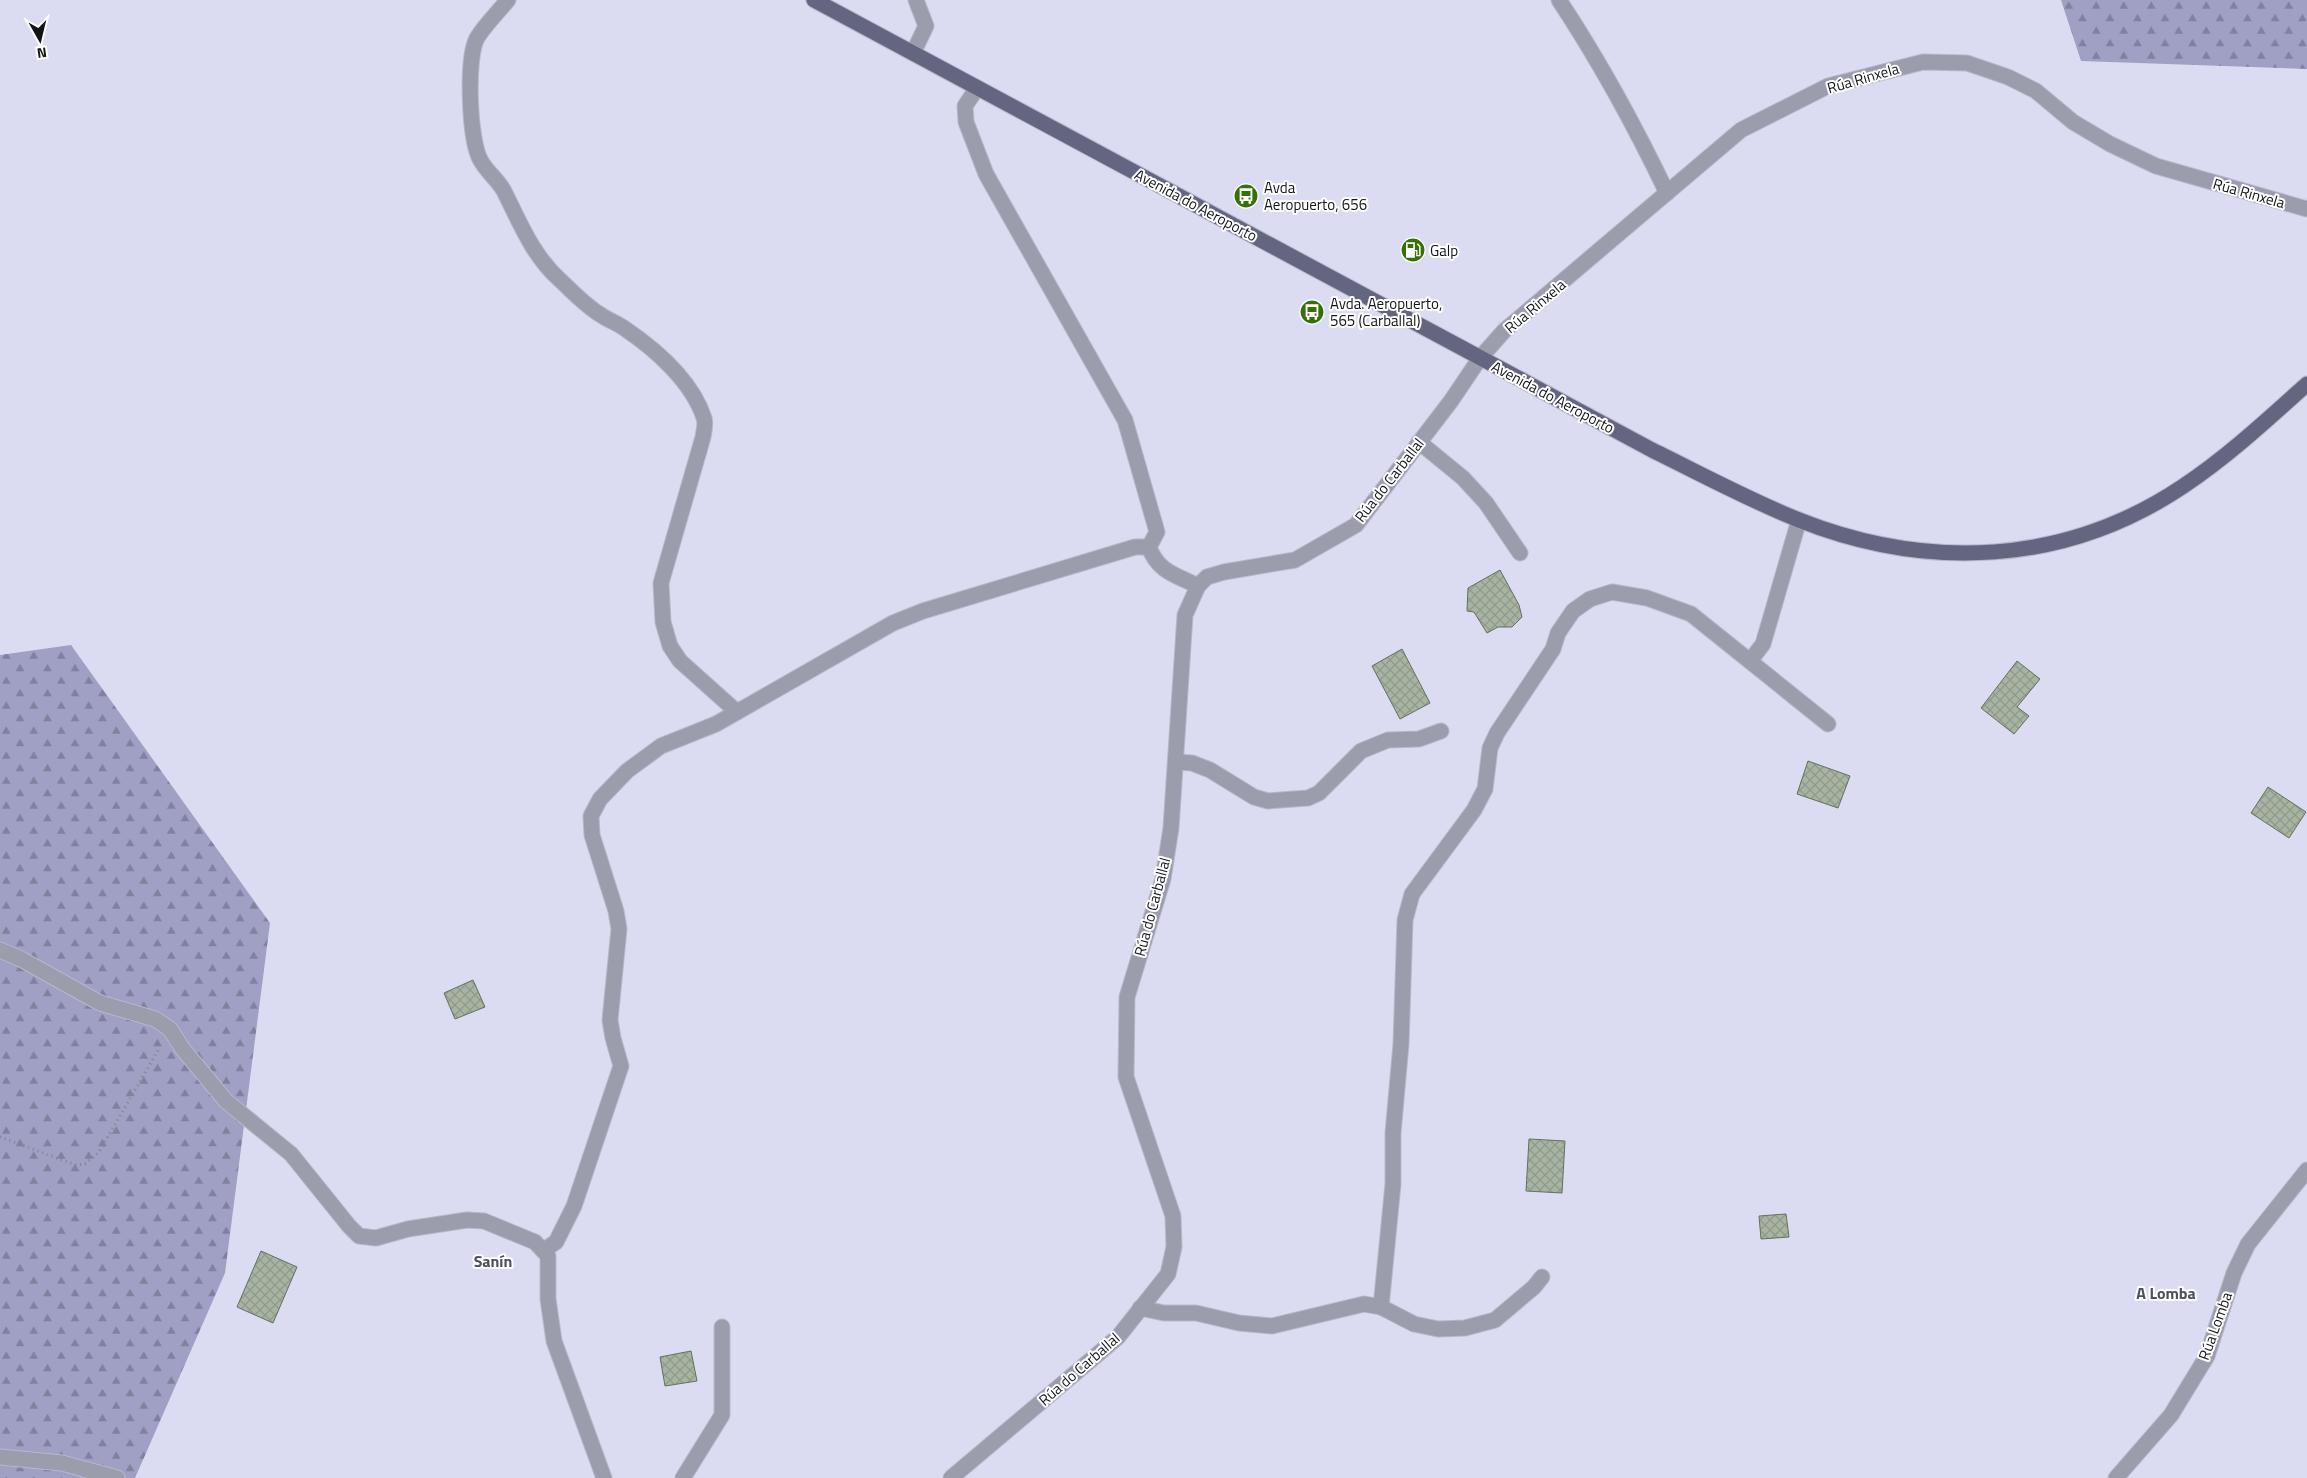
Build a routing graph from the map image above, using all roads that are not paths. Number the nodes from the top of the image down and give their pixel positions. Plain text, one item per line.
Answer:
1 (508, 0) edge
2 (814, 0) edge
3 (916, 0) edge
4 (1559, 0) edge
5 (913, 53) junction
6 (977, 88) junction
7 (1667, 193) junction
8 (2307, 209) edge
9 (1480, 358) junction
10 (2307, 384) edge
11 (1419, 442) junction
12 (1799, 520) junction
13 (1149, 547) junction
14 (1520, 553) dead end
15 (1198, 586) junction
16 (1750, 661) junction
17 (737, 712) junction
18 (1828, 724) dead end
19 (1441, 731) dead end
20 (1176, 762) junction
21 (0, 950) edge
22 (2307, 1170) edge
23 (544, 1250) junction
24 (1542, 1277) dead end
25 (1140, 1308) junction
26 (1381, 1308) junction
27 (722, 1327) dead end
28 (0, 1457) edge
29 (117, 1478) edge
30 (604, 1478) edge
31 (683, 1478) edge
32 (951, 1478) edge
33 (2116, 1478) edge

1 - 17 street
2 - 5 main road, Avenida do Aeroporto
3 - 5 street
4 - 7 street
5 - 6 main road, Avenida do Aeroporto
6 - 9 main road, Avenida do Aeroporto
6 - 13 street
7 - 8 street, Rúa Rinxela
7 - 9 street, Rúa Rinxela
9 - 11 street, Rúa do Carballal
9 - 12 main road, Avenida do Aeroporto
10 - 12 main road, Avenida do Aeroporto
11 - 14 street
11 - 15 street, Rúa do Carballal
12 - 16 street
13 - 15 street
13 - 17 street
15 - 20 street, Rúa do Carballal
16 - 18 street
16 - 26 street
17 - 23 street
19 - 20 street
20 - 25 street, Rúa do Carballal
21 - 23 street
22 - 33 street, Rúa Lomba
23 - 30 street
24 - 26 street
25 - 26 street
25 - 32 street, Rúa do Carballal
27 - 31 street
28 - 29 street

